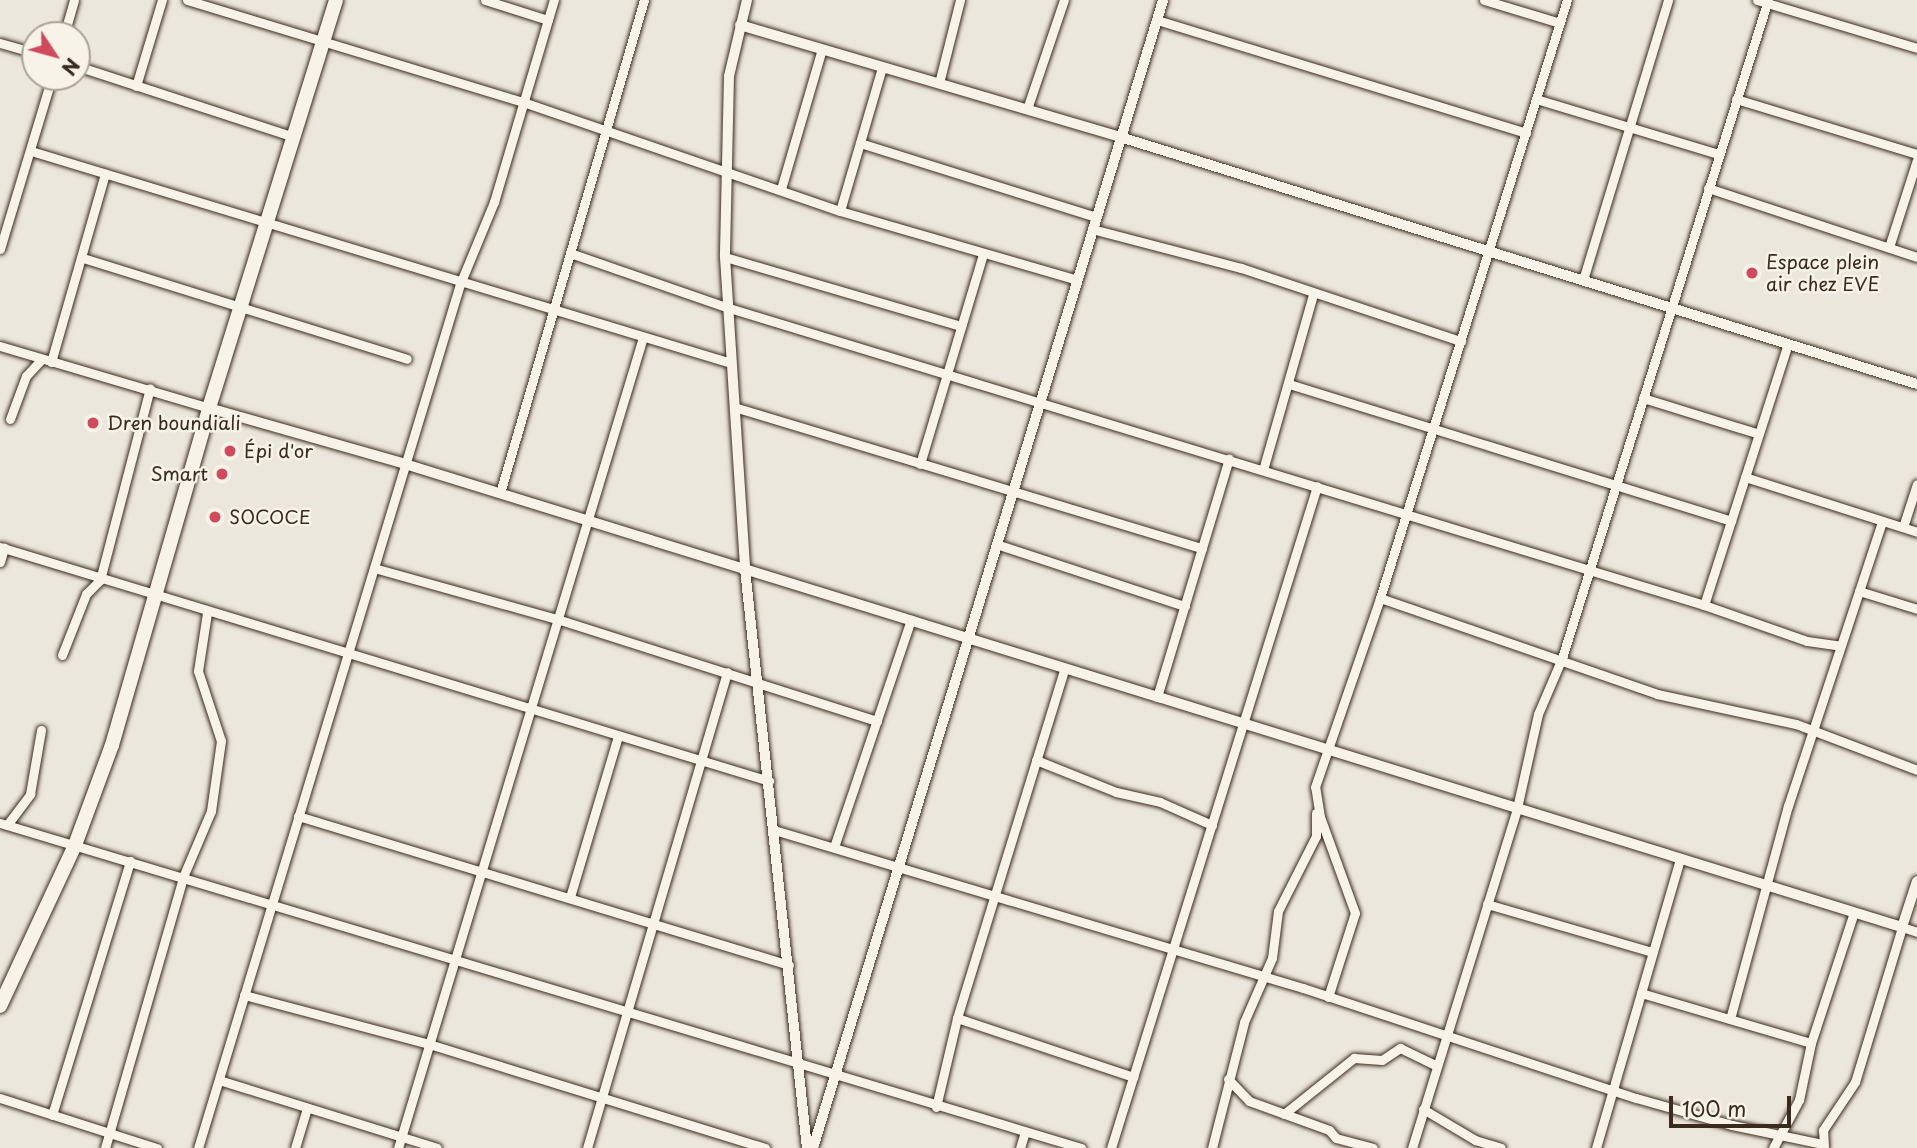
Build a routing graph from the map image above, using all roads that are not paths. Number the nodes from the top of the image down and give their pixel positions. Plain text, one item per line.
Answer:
1 (74, 0) edge
2 (162, 0) edge
3 (187, 0) edge
4 (336, 0) edge
5 (485, 0) edge
6 (554, 0) edge
7 (644, 0) edge
8 (747, 0) edge
9 (960, 0) edge
10 (1064, 0) edge
11 (1163, 0) edge
12 (1484, 0) edge
13 (1567, 0) edge
14 (1668, 0) edge
15 (1757, 0) edge
16 (1767, 1) edge
17 (548, 20) junction
18 (1157, 20) junction
19 (68, 21) edge
20 (1560, 23) junction
21 (740, 25) junction
22 (324, 41) junction
23 (0, 43) edge
24 (1917, 48) edge
25 (21, 49) edge
26 (822, 49) junction
27 (882, 67) junction
28 (91, 71) edge
29 (939, 83) junction
30 (136, 86) junction
31 (48, 91) edge
32 (1536, 99) junction
33 (1736, 99) junction
34 (523, 102) junction
35 (1027, 110) junction
36 (1630, 125) junction
37 (604, 129) junction
38 (1526, 133) junction
39 (294, 137) junction
40 (1120, 137) junction
41 (860, 143) junction
42 (31, 151) junction
43 (1917, 154) edge
44 (1718, 155) junction
45 (1917, 160) edge
46 (105, 174) junction
47 (724, 174) junction
48 (1708, 188) junction
49 (780, 189) junction
50 (840, 211) junction
51 (1096, 217) junction
52 (268, 222) junction
53 (1092, 229) junction
54 (2, 238) edge
55 (1889, 247) junction
56 (0, 249) edge
57 (1489, 251) junction
58 (570, 253) junction
59 (983, 254) junction
60 (725, 257) junction
61 (1917, 257) edge
62 (83, 258) junction
63 (1077, 280) junction
64 (1583, 280) junction
65 (460, 284) junction
66 (1313, 295) junction
67 (1671, 307) junction
68 (729, 308) junction
69 (555, 309) junction
70 (242, 310) junction
71 (961, 326) junction
72 (643, 337) junction
73 (1461, 341) junction
74 (1788, 344) junction
75 (0, 346) edge
76 (407, 359) dead end
77 (46, 360) junction
78 (731, 363) junction
79 (946, 374) junction
80 (1289, 384) junction
81 (1917, 384) edge
82 (150, 388) junction
83 (1643, 398) junction
84 (1040, 401) junction
85 (734, 407) junction
86 (209, 408) junction
87 (10, 419) dead end
88 (1433, 429) junction
89 (1759, 434) junction
90 (1229, 459) junction
91 (405, 464) junction
92 (920, 464) junction
93 (1263, 470) junction
94 (1745, 477) junction
95 (1616, 484) junction
96 (1917, 484) edge
97 (1317, 486) junction
98 (1012, 492) junction
99 (500, 493) junction
100 (1407, 514) junction
101 (588, 520) junction
102 (1731, 521) junction
103 (1882, 521) junction
104 (1903, 527) junction
105 (1917, 532) edge
106 (996, 544) junction
107 (2, 548) edge
108 (1202, 548) junction
109 (0, 562) edge
110 (374, 568) junction
111 (746, 569) junction
112 (1590, 570) junction
113 (100, 580) junction
114 (1859, 591) junction
115 (157, 596) junction
116 (1380, 598) junction
117 (1704, 605) junction
118 (1185, 606) junction
119 (1917, 610) edge
120 (208, 613) junction
121 (557, 619) junction
122 (911, 620) junction
123 (968, 638) junction
124 (1841, 646) junction
125 (62, 655) dead end
126 (347, 655) junction
127 (1562, 658) junction
128 (1065, 668) junction
129 (727, 672) junction
130 (758, 682) junction
131 (1157, 696) junction
132 (530, 709) junction
133 (877, 721) junction
134 (1243, 723) junction
135 (41, 730) dead end
136 (1813, 732) junction
137 (618, 736) junction
138 (1330, 750) junction
139 (1036, 760) junction
140 (699, 761) junction
141 (1917, 770) edge
142 (769, 781) junction
143 (1315, 787) junction
144 (1517, 808) junction
145 (298, 816) junction
146 (4, 824) edge
147 (1212, 825) junction
148 (774, 830) junction
149 (75, 845) junction
150 (834, 848) junction
151 (1680, 858) junction
152 (130, 862) junction
153 (898, 868) junction
154 (483, 870) junction
155 (183, 877) junction
156 (1917, 881) edge
157 (1765, 885) junction
158 (570, 897) junction
159 (994, 897) junction
160 (272, 904) junction
161 (1487, 904) junction
162 (1854, 912) junction
163 (654, 924) junction
164 (1902, 927) junction
165 (1917, 932) edge
166 (1172, 951) junction
167 (1652, 952) junction
168 (455, 958) junction
169 (789, 965) junction
170 (1261, 978) junction
171 (1641, 993) junction
172 (244, 995) junction
173 (1328, 997) junction
174 (0, 1006) edge
175 (630, 1012) junction
176 (957, 1018) junction
177 (1730, 1019) junction
178 (1446, 1038) junction
179 (1811, 1043) junction
180 (429, 1044) junction
181 (800, 1064) junction
182 (1437, 1066) junction
183 (835, 1076) junction
184 (1133, 1077) junction
185 (1228, 1079) junction
186 (219, 1080) junction
187 (1612, 1091) junction
188 (605, 1096) junction
189 (0, 1098) edge
190 (936, 1107) junction
191 (307, 1108) junction
192 (1423, 1109) junction
193 (1284, 1114) junction
194 (52, 1115) junction
195 (1025, 1132) junction
196 (108, 1135) junction
197 (1776, 1136) junction
198 (401, 1137) junction
199 (1475, 1144) edge
200 (1823, 1146) edge
201 (104, 1148) edge
202 (157, 1148) edge
203 (198, 1148) edge
204 (295, 1148) edge
205 (398, 1148) edge
206 (437, 1148) edge
207 (587, 1148) edge
208 (765, 1148) edge
209 (807, 1148) edge
210 (813, 1148) edge
211 (1020, 1148) edge
212 (1081, 1148) edge
213 (1111, 1148) edge
214 (1212, 1148) edge
215 (1373, 1148) edge
216 (1412, 1148) edge
217 (1501, 1148) edge
218 (1597, 1148) edge
219 (1773, 1148) edge

1 - 19 street
2 - 30 street
3 - 22 street
4 - 22 main road
5 - 17 street
6 - 17 street
7 - 37 street
8 - 21 street
9 - 29 street
10 - 35 street
11 - 18 street
12 - 20 street
13 - 20 street
14 - 36 street
15 - 16 street
16 - 24 street
16 - 33 street
17 - 34 street
18 - 38 street
18 - 40 street
20 - 32 street
21 - 26 street
21 - 47 street
22 - 34 street
22 - 39 main road
23 - 25 street
26 - 27 street
26 - 49 street
27 - 29 street
27 - 41 street
28 - 30 street
29 - 35 street
30 - 39 street
31 - 42 street
32 - 36 street
32 - 38 street
33 - 43 street
33 - 44 street
34 - 37 street
34 - 65 street
35 - 40 street
36 - 44 street
36 - 64 street
37 - 47 street
37 - 58 street
38 - 57 street
39 - 52 main road
40 - 51 street
40 - 57 street
41 - 50 street
41 - 51 street
42 - 46 street
42 - 54 street
44 - 48 street
45 - 55 street
46 - 52 street
46 - 62 street
47 - 49 street
47 - 60 street
48 - 55 street
48 - 67 street
49 - 50 street
50 - 59 street
51 - 53 street
52 - 65 street
52 - 70 main road
53 - 63 street
53 - 66 street
54 - 56 street
55 - 61 street
57 - 64 street
57 - 73 street
58 - 68 street
58 - 69 street
59 - 63 street
59 - 71 street
60 - 68 street
60 - 71 street
62 - 70 street
62 - 77 street
63 - 84 street
64 - 67 street
65 - 69 street
65 - 91 street
66 - 73 street
66 - 80 street
67 - 74 street
67 - 83 street
68 - 78 street
68 - 79 street
69 - 72 street
69 - 99 street
70 - 76 street
70 - 86 main road
71 - 79 street
72 - 78 street
72 - 101 street
73 - 88 street
74 - 81 street
74 - 89 street
75 - 77 street
77 - 82 street
77 - 87 street
78 - 85 street
79 - 84 street
79 - 92 street
80 - 88 street
80 - 93 street
82 - 86 street
82 - 113 street
83 - 89 street
83 - 95 street
84 - 90 street
84 - 98 street
85 - 92 street
85 - 111 street
86 - 91 street
86 - 115 main road
88 - 95 street
88 - 100 street
89 - 94 street
90 - 93 street
90 - 108 street
91 - 99 street
91 - 110 street
92 - 98 street
93 - 97 street
94 - 102 street
94 - 103 street
95 - 102 street
95 - 112 street
96 - 104 street
97 - 100 street
97 - 134 street
98 - 106 street
98 - 108 street
99 - 101 street
100 - 112 street
100 - 116 street
101 - 111 street
101 - 121 street
102 - 117 street
103 - 104 street
103 - 114 street
104 - 105 street
106 - 118 street
106 - 123 street
107 - 109 street
107 - 113 street
108 - 118 street
110 - 121 street
110 - 126 street
111 - 122 street
111 - 130 street
112 - 117 street
112 - 127 street
113 - 115 street
113 - 125 street
114 - 119 street
114 - 124 street
115 - 120 street
115 - 149 main road
116 - 127 street
116 - 138 street
117 - 124 street
118 - 131 street
120 - 126 street
120 - 155 street
121 - 129 street
121 - 132 street
122 - 123 street
122 - 133 street
123 - 128 street
123 - 153 street
124 - 136 street
126 - 132 street
126 - 145 street
127 - 136 street
127 - 144 street
128 - 131 street
128 - 139 street
129 - 130 street
129 - 140 street
130 - 133 street
130 - 142 street
131 - 134 street
132 - 137 street
132 - 154 street
133 - 150 street
134 - 138 street
134 - 147 street
135 - 146 street
136 - 141 street
136 - 157 street
137 - 140 street
137 - 158 street
138 - 143 street
138 - 144 street
139 - 147 street
139 - 159 street
140 - 142 street
140 - 163 street
142 - 148 street
143 - 170 street
143 - 173 street
144 - 151 street
144 - 161 street
145 - 154 street
145 - 160 street
146 - 149 street
147 - 166 street
148 - 150 street
148 - 169 street
149 - 152 street
149 - 174 main road
150 - 153 street
151 - 157 street
151 - 167 street
152 - 155 street
152 - 194 street
153 - 159 street
153 - 183 street
154 - 158 street
154 - 168 street
155 - 160 street
155 - 196 street
156 - 164 street
157 - 162 street
157 - 177 street
158 - 163 street
159 - 166 street
159 - 176 street
160 - 168 street
160 - 172 street
161 - 167 street
161 - 178 street
162 - 164 street
162 - 179 street
163 - 169 street
163 - 175 street
164 - 165 street
164 - 200 street
166 - 170 street
166 - 184 street
167 - 171 street
168 - 175 street
168 - 180 street
169 - 181 street
170 - 173 street
170 - 185 street
171 - 177 street
171 - 187 street
172 - 180 street
172 - 186 street
173 - 178 street
175 - 181 street
175 - 188 street
176 - 184 street
176 - 190 street
177 - 179 street
178 - 182 street
178 - 187 street
179 - 197 street
180 - 188 street
180 - 198 street
181 - 183 street
181 - 209 street
182 - 192 street
182 - 193 street
183 - 190 street
183 - 210 street
184 - 213 street
185 - 193 street
185 - 214 street
186 - 191 street
186 - 203 street
187 - 197 street
187 - 218 street
188 - 207 street
188 - 208 street
189 - 194 street
190 - 195 street
191 - 198 street
191 - 204 street
192 - 199 street
192 - 216 street
193 - 215 street
194 - 196 street
195 - 211 street
195 - 212 street
196 - 201 street
196 - 202 street
197 - 200 street
197 - 219 street
198 - 205 street
198 - 206 street
199 - 217 street

